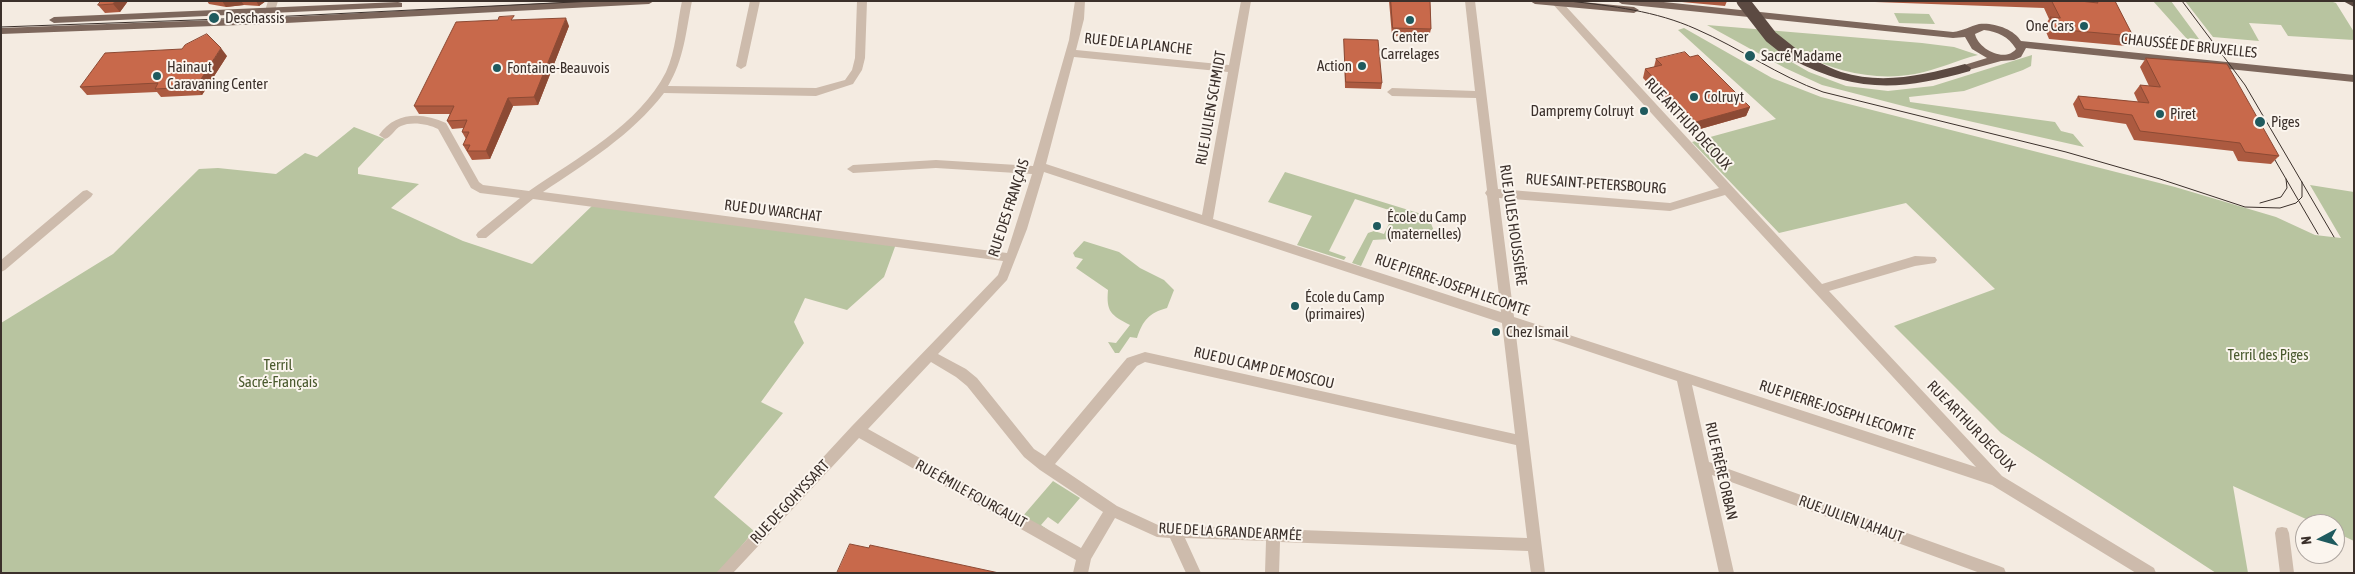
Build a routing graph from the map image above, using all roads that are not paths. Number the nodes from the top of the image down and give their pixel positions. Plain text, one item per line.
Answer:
1 (473, 1) edge
2 (641, 1) edge
3 (648, 1) edge
4 (687, 1) edge
5 (755, 1) edge
6 (862, 1) edge
7 (1080, 1) edge
8 (1246, 1) edge
9 (1470, 1) edge
10 (1535, 1) edge
11 (1622, 1) edge
12 (1743, 1) edge
13 (2349, 1) edge
14 (1556, 2) edge
15 (2354, 2) edge
16 (272, 6) edge
17 (267, 21) junction
18 (1, 23) edge
19 (1, 31) edge
20 (1970, 33) junction
21 (2020, 44) junction
22 (1974, 46) junction
23 (1070, 53) junction
24 (2002, 58) junction
25 (741, 66) dead end
26 (1965, 68) joint
27 (1233, 69) junction
28 (2354, 78) edge
29 (660, 90) junction
30 (1392, 92) dead end
31 (1480, 95) junction
32 (385, 135) dead end
33 (1039, 168) junction
34 (853, 169) dead end
35 (1727, 190) junction
36 (1491, 192) junction
37 (87, 194) dead end
38 (532, 195) junction
39 (1207, 220) junction
40 (482, 235) dead end
41 (1011, 258) junction
42 (1931, 260) dead end
43 (1, 267) edge
44 (1819, 289) junction
45 (1510, 322) junction
46 (929, 356) junction
47 (1683, 377) junction
48 (857, 430) junction
49 (1522, 441) junction
50 (1045, 466) junction
51 (1704, 466) junction
52 (1997, 480) junction
53 (1112, 510) junction
54 (1174, 531) junction
55 (2282, 533) dead end
56 (1273, 535) junction
57 (1535, 546) junction
58 (1084, 557) junction
59 (723, 573) edge
60 (1080, 573) edge
61 (1194, 573) edge
62 (1272, 573) edge
63 (1538, 573) edge
64 (1727, 573) edge
65 (1999, 573) edge
66 (2148, 573) edge
67 (2287, 573) edge

1 - 16 main road
2 - 3 main road
2 - 17 main road
4 - 29 street
5 - 25 street
6 - 29 street
7 - 23 street, RUE DES FRANÇAIS
8 - 27 street, RUE JULIEN SCHMIDT
9 - 31 street, RUE JULES HOUSSIÈRE
10 - 14 main road
11 - 20 main road, CHAUSSÉE DE BRUXELLES
12 - 26 highway, bridge
13 - 15 highway
14 - 22 main road
14 - 35 street, RUE ARTHUR DECOUX
16 - 17 street
16 - 18 main road
17 - 19 main road
20 - 21 main road, CHAUSSÉE DE BRUXELLES
20 - 22 main road
21 - 24 main road
21 - 28 main road, CHAUSSÉE DE BRUXELLES
22 - 24 main road
23 - 27 street, RUE DE LA PLANCHE
23 - 33 street, RUE DES FRANÇAIS
24 - 26 main road
27 - 39 street, RUE JULIEN SCHMIDT
29 - 38 street
30 - 31 street
31 - 36 street, RUE JULES HOUSSIÈRE
32 - 38 street, RUE DU WARCHAT
33 - 34 street, RUE PIERRE-JOSEPH LECOMTE
33 - 39 street, RUE PIERRE-JOSEPH LECOMTE
33 - 41 street, RUE DES FRANÇAIS
35 - 36 street, RUE SAINT-PETERSBOURG
35 - 44 street, RUE ARTHUR DECOUX
36 - 45 street, RUE JULES HOUSSIÈRE
37 - 43 street
38 - 40 street
38 - 41 street, RUE DU WARCHAT
39 - 45 street, RUE PIERRE-JOSEPH LECOMTE
41 - 46 street, RUE DES FRANÇAIS
42 - 44 street
44 - 52 street, RUE ARTHUR DECOUX
45 - 47 street, RUE PIERRE-JOSEPH LECOMTE
45 - 49 street, RUE JULES HOUSSIÈRE
46 - 48 street, RUE DES FRANÇAIS
46 - 50 street, RUE DE LA GRANDE ARMÉE
47 - 51 street, RUE FRÈRE ORBAN
47 - 52 street, RUE PIERRE-JOSEPH LECOMTE
48 - 58 street, RUE ÉMILE FOURCAULT
48 - 59 street, RUE DE GOHYSSART
49 - 50 street, RUE DU CAMP DE MOSCOU
49 - 57 street, RUE JULES HOUSSIÈRE
50 - 53 street, RUE DE LA GRANDE ARMÉE
51 - 64 street, RUE FRÈRE ORBAN
51 - 65 street, RUE JULIEN LAHAUT
52 - 66 street, RUE ARTHUR DECOUX
53 - 54 street, RUE DE LA GRANDE ARMÉE
53 - 58 street
54 - 56 street, RUE DE LA GRANDE ARMÉE
54 - 61 street
55 - 67 street
56 - 57 street, RUE DE LA GRANDE ARMÉE
56 - 62 street
57 - 63 street, RUE JULES HOUSSIÈRE
58 - 60 street

